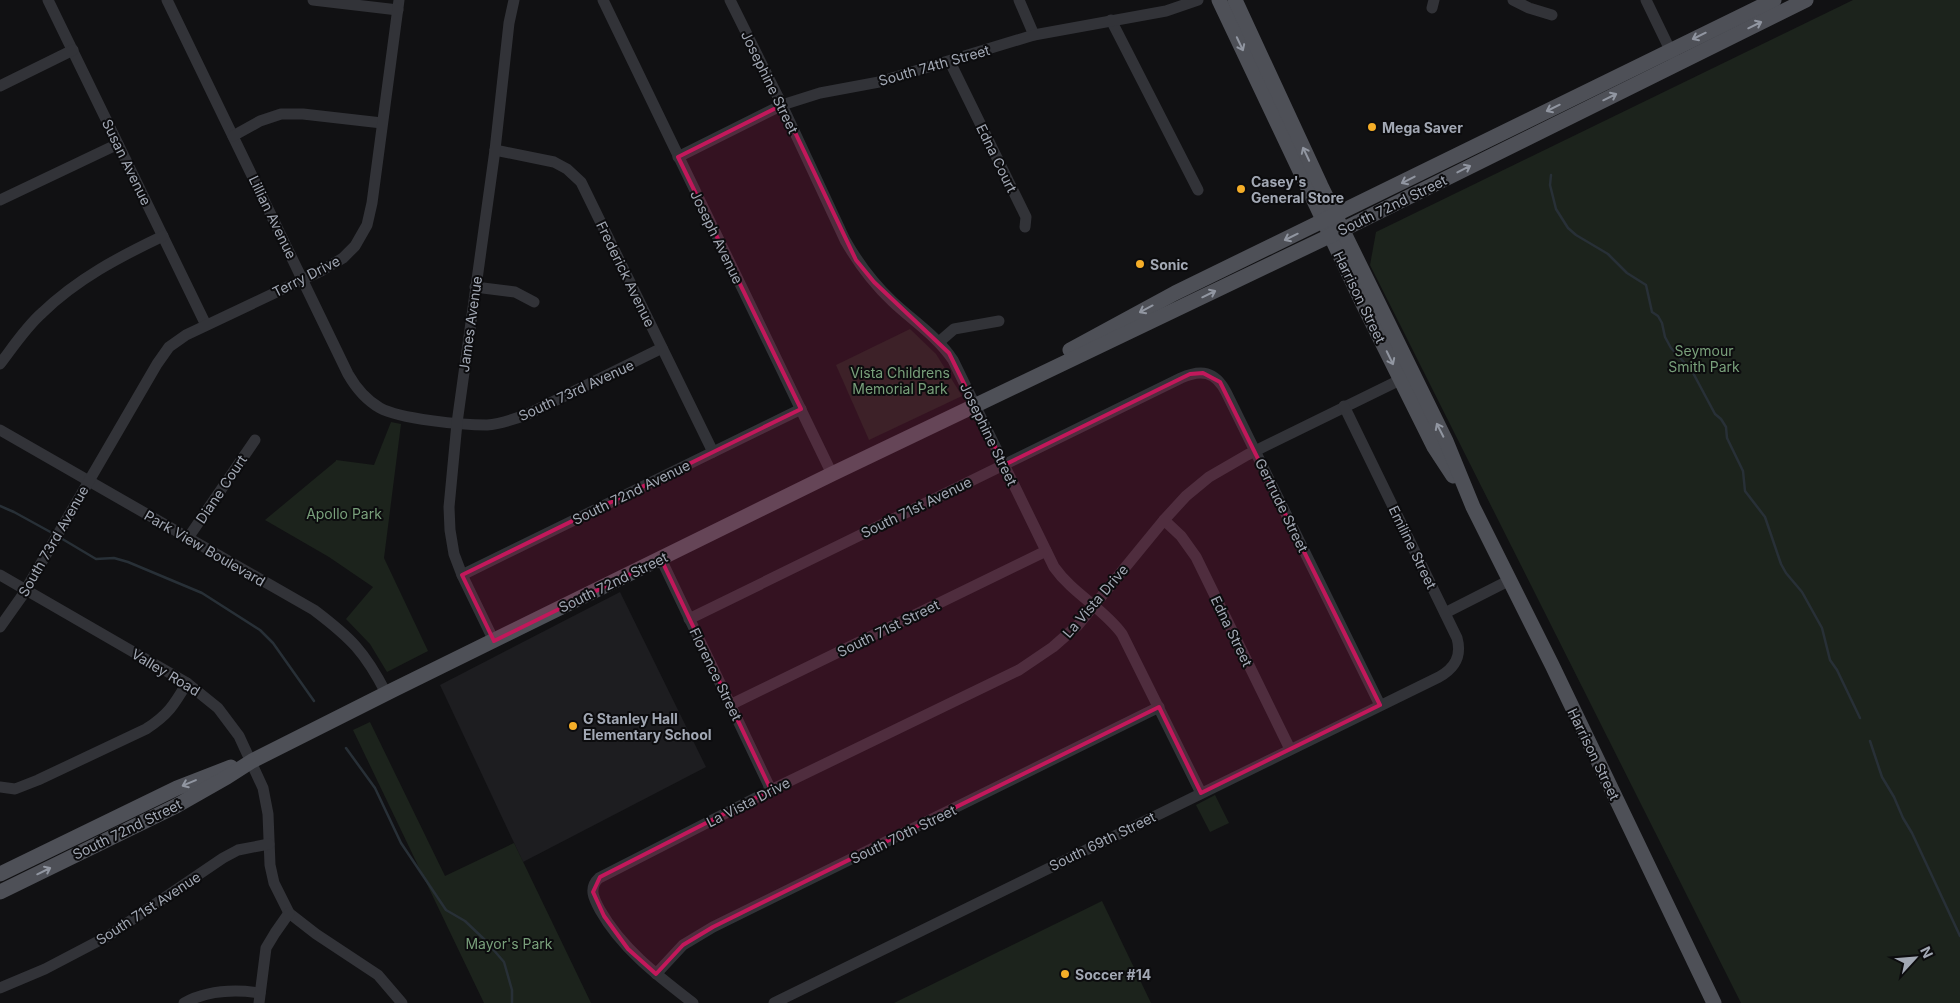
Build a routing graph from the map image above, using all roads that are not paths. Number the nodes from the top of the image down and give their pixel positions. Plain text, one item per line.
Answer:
1 (48, 0) edge
2 (168, 0) edge
3 (313, 0) edge
4 (514, 0) edge
5 (603, 0) edge
6 (1019, 0) edge
7 (1198, 0) edge
8 (1219, 0) edge
9 (1235, 0) edge
10 (1513, 0) edge
11 (1646, 0) edge
12 (1774, 0) edge
13 (1806, 0) edge
14 (735, 2) edge
15 (398, 5) edge
16 (1552, 14) dead end
17 (1111, 20) junction
18 (1034, 35) junction
19 (73, 50) junction
20 (1674, 57) junction
21 (950, 62) junction
22 (0, 86) edge
23 (782, 105) junction
24 (382, 123) junction
25 (233, 136) junction
26 (118, 144) junction
27 (495, 150) junction
28 (678, 157) junction
29 (1198, 190) dead end
30 (0, 200) edge
31 (1025, 226) dead end
32 (1333, 226) junction
33 (162, 236) junction
34 (303, 280) junction
35 (475, 287) junction
36 (534, 302) dead end
37 (999, 321) dead end
38 (206, 325) junction
39 (940, 342) junction
40 (662, 348) junction
41 (0, 364) edge
42 (1406, 376) junction
43 (1144, 397) joint
44 (976, 405) junction
45 (1344, 406) junction
46 (802, 409) junction
47 (457, 423) junction
48 (0, 430) edge
49 (254, 440) dead end
50 (1255, 451) junction
51 (713, 452) junction
52 (1004, 465) junction
53 (832, 474) junction
54 (88, 480) junction
55 (1164, 520) junction
56 (188, 538) junction
57 (1046, 551) junction
58 (661, 559) junction
59 (0, 575) edge
60 (462, 576) junction
61 (1510, 580) junction
62 (26, 590) junction
63 (1095, 606) junction
64 (1444, 613) junction
65 (689, 619) junction
66 (0, 627) edge
67 (494, 641) junction
68 (1431, 680) joint
69 (188, 683) junction
70 (386, 694) junction
71 (730, 704) junction
72 (1380, 705) junction
73 (1159, 707) junction
74 (1290, 749) junction
75 (252, 761) junction
76 (0, 788) edge
77 (771, 790) junction
78 (1201, 793) junction
79 (269, 844) junction
80 (0, 874) edge
81 (0, 892) edge
82 (288, 913) junction
83 (656, 974) junction
84 (0, 988) edge
85 (260, 998) edge
86 (184, 1003) edge
87 (402, 1003) edge
88 (693, 1003) edge
89 (774, 1003) edge
90 (1714, 1003) edge

1 - 19 street, Susan Avenue
2 - 25 street, Lillian Avenue
3 - 15 street
4 - 27 street, James Avenue
5 - 28 street, Joseph Avenue
6 - 18 street
7 - 17 street, South 74th Street
8 -> 32 main road, Harrison Street
32 -> 9 main road, Harrison Street
10 - 16 street
11 - 20 street
12 -> 20 main road, South 72nd Street
20 -> 13 main road, South 72nd Street
14 - 23 street, Josephine Street
15 - 24 street, Terry Drive
17 - 18 street, South 74th Street
17 - 29 street
18 - 21 street, South 74th Street
19 - 22 street
19 - 26 street, Susan Avenue
20 - 32 main road, South 72nd Street
21 - 23 street, South 74th Street
21 - 31 street, Edna Court
23 - 28 street, South 74th Street
23 - 39 street, Josephine Street
24 - 25 street
24 - 34 street, Terry Drive
25 - 34 street, Lillian Avenue
26 - 30 street
26 - 33 street, Susan Avenue
27 - 35 street, James Avenue
27 - 40 street, Frederick Avenue
28 - 46 street, Joseph Avenue
32 - 42 main road, Harrison Street
32 - 44 main road, South 72nd Street
33 - 38 street, Susan Avenue
33 - 41 street
34 - 38 street, Terry Drive
34 - 47 street, Lillian Avenue
35 - 36 street
35 - 47 street, James Avenue
37 - 39 street
38 - 54 street, Terry Drive
39 - 44 street, Josephine Street
40 - 47 street, South 73rd Avenue
40 - 51 street, Frederick Avenue
42 - 45 street, La Vista Drive
42 - 61 main road, Harrison Street
43 - 50 street, Gertrude Street
43 - 52 street, South 71st Avenue
44 - 52 street, Josephine Street
44 - 53 main road, South 72nd Street
45 - 50 street, La Vista Drive
45 - 64 street, Emiline Street
46 - 51 street, South 72nd Avenue
46 - 53 street, Joseph Avenue
47 - 60 street, James Avenue
48 - 54 street, Park View Boulevard
49 - 56 street, Diane Court
50 - 55 street, La Vista Drive
50 - 72 street, Gertrude Street
51 - 60 street, South 72nd Avenue
52 - 57 street, Josephine Street
52 - 65 street, South 71st Avenue
53 - 58 main road, South 72nd Street
54 - 56 street, Park View Boulevard
54 - 62 street, South 73rd Avenue
55 - 63 street, La Vista Drive
55 - 74 street, Edna Street
56 - 70 street, Park View Boulevard
57 - 63 street, Josephine Street
57 - 71 street, South 71st Street
58 - 65 street, Florence Street
58 - 67 main road, South 72nd Street
59 - 62 street, Valley Road
60 - 67 street, James Avenue
61 - 64 street
61 - 90 main road, Harrison Street
62 - 66 street, South 73rd Avenue
62 - 69 street, Valley Road
63 - 73 street, Josephine Street
63 - 77 street, La Vista Drive
64 - 68 street, Emiline Street
65 - 71 street, Florence Street
67 - 70 main road, South 72nd Street
68 - 72 street, South 69th Street
69 - 75 street, Valley Road
69 - 76 street
70 - 75 main road, South 72nd Street
71 - 77 street, Florence Street
72 - 74 street, South 69th Street
73 - 78 street, Josephine Street
73 - 83 street, South 70th Street
74 - 78 street, South 69th Street
75 - 79 street, Valley Road
75 -> 80 main road, South 72nd Street
81 -> 75 main road, South 72nd Street
77 - 83 street, La Vista Drive
78 - 89 street, South 69th Street
79 - 82 street, Valley Road
79 - 84 street, South 71st Avenue
82 - 85 street
82 - 87 street, Valley Road
83 - 88 street
85 - 86 street

